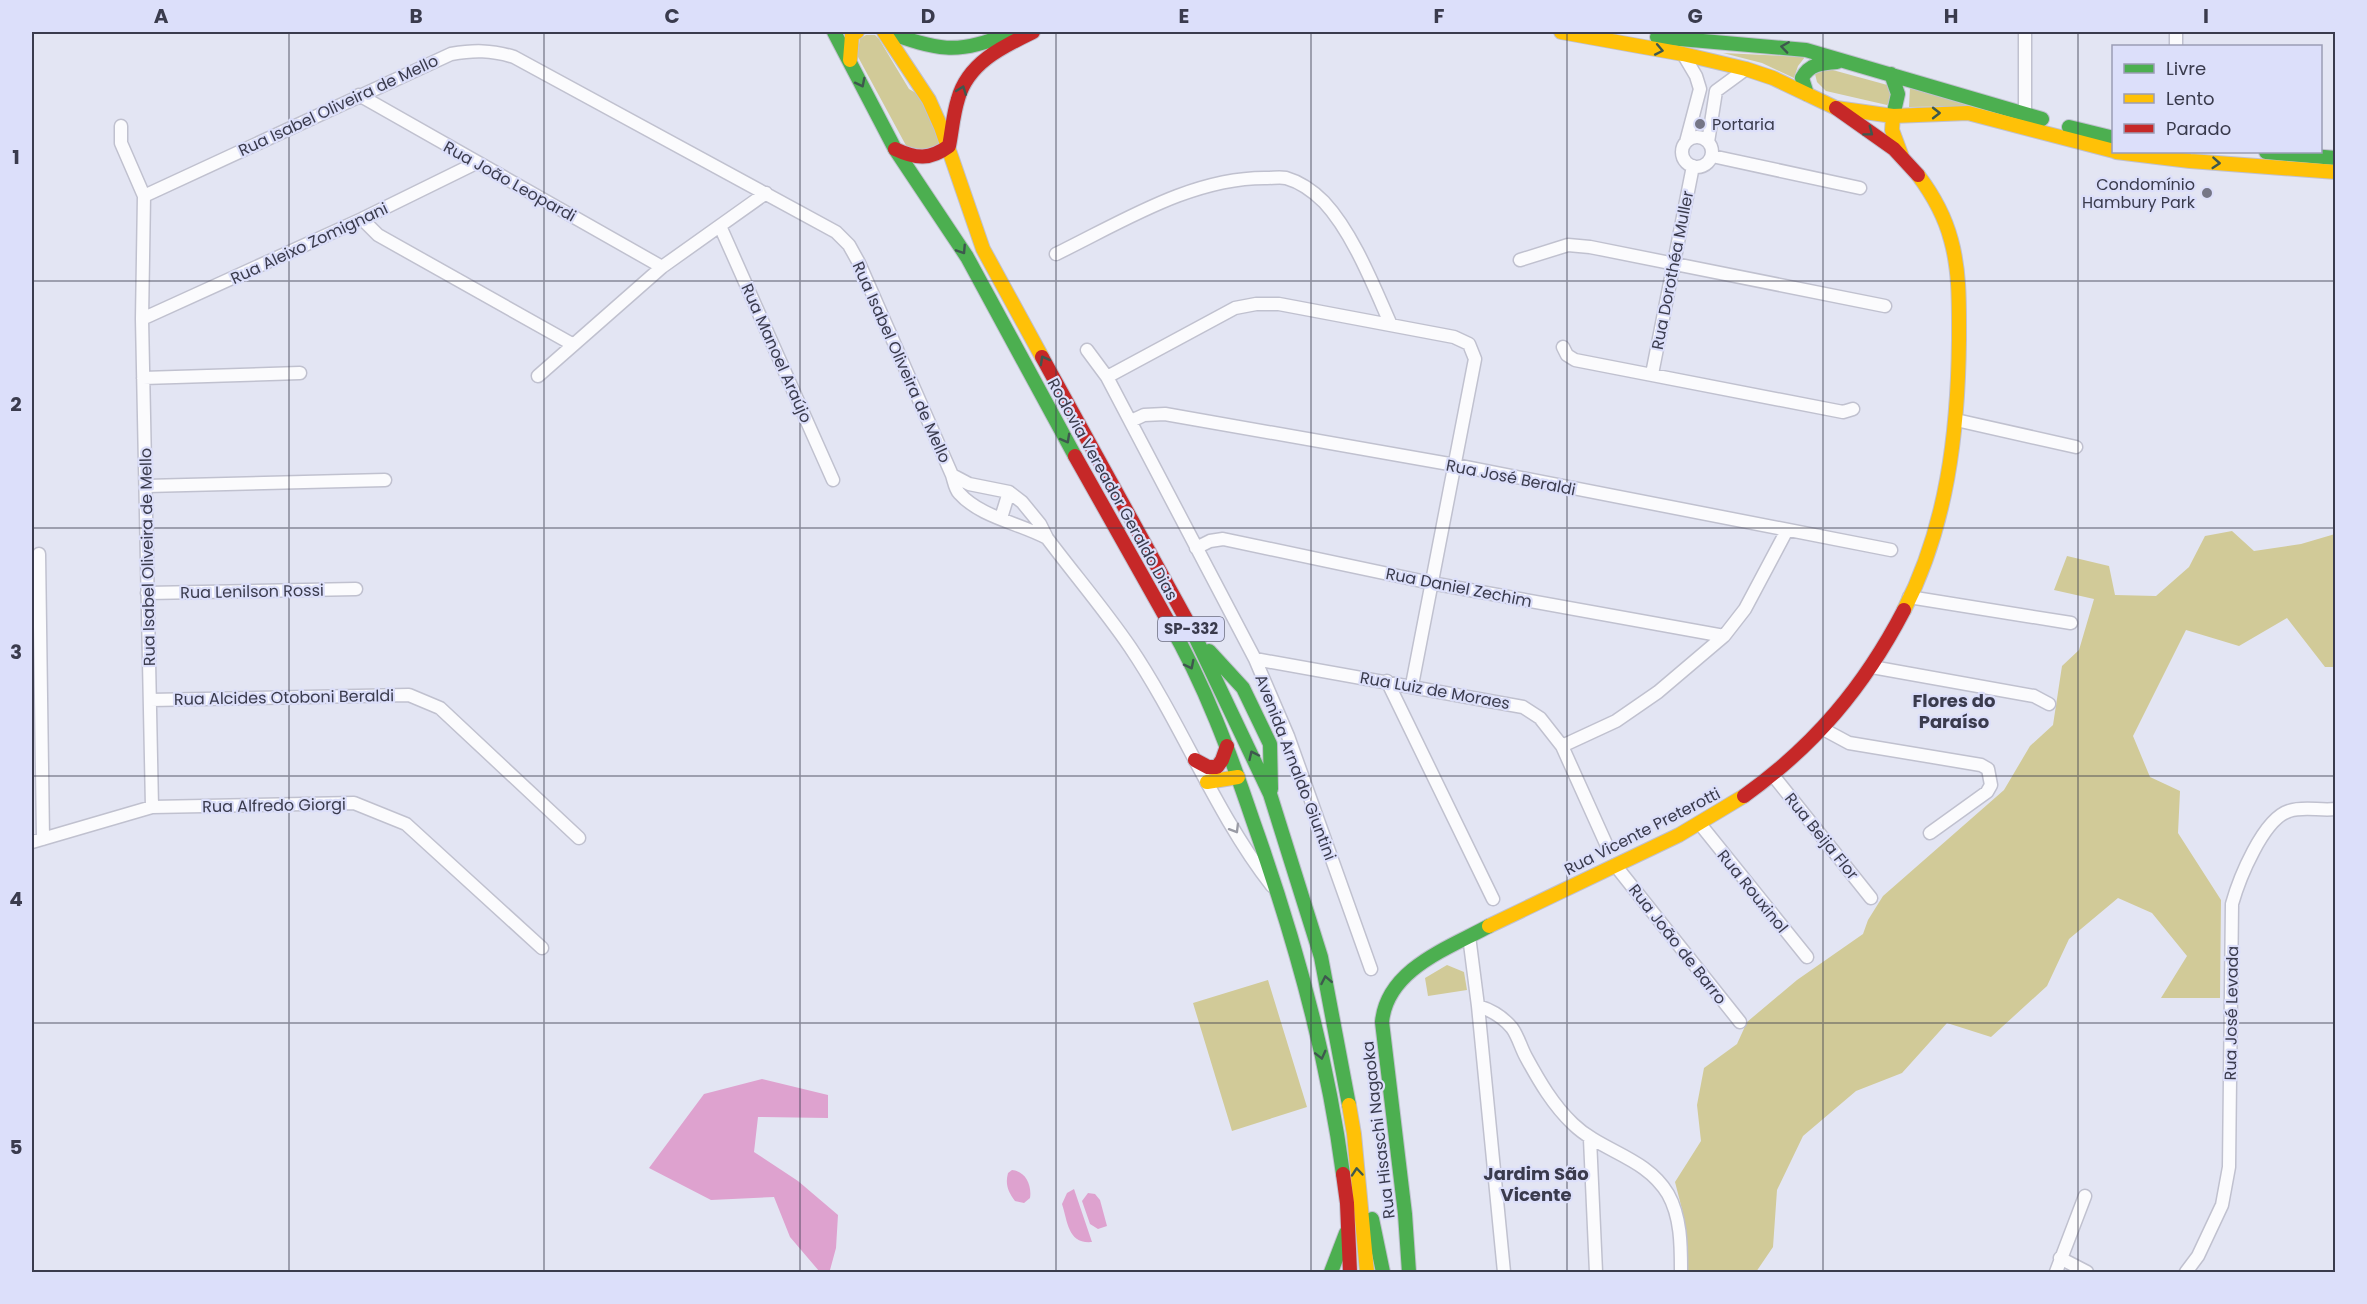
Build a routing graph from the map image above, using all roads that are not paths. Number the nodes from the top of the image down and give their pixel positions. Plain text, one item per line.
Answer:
1 (834, 32) edge
2 (857, 32) edge
3 (886, 32) edge
4 (904, 32) edge
5 (1010, 32) edge
6 (1033, 32) edge
7 (1561, 32) edge
8 (1628, 32) edge
9 (2025, 32) edge
10 (928, 47) junction
11 (1683, 54) junction
12 (1842, 62) junction
13 (850, 63) junction
14 (1746, 69) junction
15 (1891, 74) junction
16 (1700, 89) junction
17 (1716, 91) junction
18 (1807, 94) junction
19 (359, 95) junction
20 (1836, 108) junction
21 (2025, 114) junction
22 (1893, 116) junction
23 (121, 126) dead end
24 (2112, 137) edge
25 (1708, 141) junction
26 (1686, 142) junction
27 (950, 147) junction
28 (895, 148) junction
29 (2112, 150) edge
30 (2130, 153) edge
31 (2278, 153) edge
32 (1712, 156) junction
33 (1902, 157) junction
34 (2336, 158) edge
35 (476, 163) junction
36 (1693, 166) junction
37 (2336, 172) edge
38 (1860, 188) dead end
39 (765, 193) junction
40 (144, 196) junction
41 (362, 219) junction
42 (720, 226) junction
43 (1056, 254) dead end
44 (1520, 260) dead end
45 (1673, 265) junction
46 (662, 267) junction
47 (1885, 306) dead end
48 (142, 319) junction
49 (1391, 325) junction
50 (572, 344) junction
51 (1563, 347) dead end
52 (1087, 350) dead end
53 (300, 373) dead end
54 (1652, 374) junction
55 (538, 376) dead end
56 (1107, 377) junction
57 (143, 378) junction
58 (1853, 409) dead end
59 (1956, 420) junction
60 (1131, 422) junction
61 (2076, 447) dead end
62 (1455, 465) junction
63 (952, 475) junction
64 (385, 480) dead end
65 (833, 480) dead end
66 (146, 486) junction
67 (1009, 492) junction
68 (1001, 518) junction
69 (1787, 530) junction
70 (1047, 538) junction
71 (1196, 548) junction
72 (1891, 550) dead end
73 (39, 554) dead end
74 (1431, 583) junction
75 (356, 589) dead end
76 (147, 593) junction
77 (1909, 597) junction
78 (2071, 623) dead end
79 (1195, 636) junction
80 (1724, 636) junction
81 (1255, 659) junction
82 (1872, 667) junction
83 (1387, 681) junction
84 (1412, 685) junction
85 (150, 700) junction
86 (2049, 704) dead end
87 (1268, 716) junction
88 (1823, 729) junction
89 (1288, 736) junction
90 (1270, 744) junction
91 (1562, 746) junction
92 (1227, 747) junction
93 (1195, 760) junction
94 (1772, 774) junction
95 (1238, 777) junction
96 (1207, 782) junction
97 (1270, 794) junction
98 (152, 807) junction
99 (1248, 808) junction
100 (1276, 808) junction
101 (2336, 809) edge
102 (1700, 824) junction
103 (1930, 832) dead end
104 (579, 838) dead end
105 (37, 841) edge
106 (1607, 846) dead end
107 (1262, 850) junction
108 (1615, 865) junction
109 (1295, 867) junction
110 (1280, 897) junction
111 (1871, 898) dead end
112 (1493, 899) dead end
113 (1469, 936) junction
114 (542, 948) dead end
115 (1807, 957) dead end
116 (1371, 969) dead end
117 (1395, 986) joint
118 (1478, 1006) junction
119 (1740, 1022) dead end
120 (1590, 1138) junction
121 (2085, 1196) dead end
122 (1360, 1201) junction
123 (1348, 1225) junction
124 (2060, 1258) junction
125 (1681, 1270) dead end
126 (1331, 1272) edge
127 (1350, 1272) edge
128 (1367, 1272) edge
129 (1383, 1272) edge
130 (1409, 1272) edge
131 (1504, 1272) edge
132 (1596, 1272) edge
133 (2056, 1272) edge
134 (2087, 1272) edge
135 (2186, 1272) edge

1 - 13 main road, Rodovia Vereador Geraldo Dias / SP-332
2 - 13 main road
3 - 10 main road
3 - 27 main road, Rodovia Vereador Geraldo Dias / SP-332
4 - 10 main road
5 - 10 main road
27 -> 6 main road
7 -> 11 main road
12 -> 8 main road
9 - 21 street
11 - 14 main road
11 - 16 street
12 - 15 main road
12 - 18 main road
13 -> 28 main road, Rodovia Vereador Geraldo Dias / SP-332
14 - 17 street
14 - 18 main road
15 - 21 main road
15 - 22 main road, Rua Vicente Preterotti
16 - 17 street
16 - 26 street
17 - 25 street
18 - 20 main road
19 - 35 street, Rua João Leopardi
19 - 39 street, Rua Isabel Oliveira de Mello
19 - 40 street, Rua Isabel Oliveira de Mello
20 - 22 main road
20 -> 33 main road, Rua Vicente Preterotti
21 - 24 main road
22 -> 29 main road
22 - 33 main road, Rua Vicente Preterotti
23 - 40 street
25 - 26 street
25 - 32 street
26 - 36 street
27 - 28 main road
79 -> 27 main road, Rodovia Vereador Geraldo Dias / SP-332
28 -> 92 main road, Rodovia Vereador Geraldo Dias / SP-332
30 -> 37 main road
31 - 34 main road
32 - 36 street
32 - 38 street
33 - 59 main road, Rua Vicente Preterotti
35 - 41 street, Rua Aleixo Zomignani
35 - 46 street, Rua João Leopardi
36 - 45 street, Rua Dorothéa Muller
39 - 42 street
39 - 63 street, Rua Isabel Oliveira de Mello
40 - 48 street, Rua Isabel Oliveira de Mello
41 - 48 street, Rua Aleixo Zomignani
41 - 50 street
42 - 46 street
42 - 65 street, Rua Manoel Araújo
43 - 49 street
44 - 45 street
45 - 47 street
45 - 54 street, Rua Dorothéa Muller
46 - 50 street
48 - 57 street, Rua Isabel Oliveira de Mello
49 - 56 street
49 - 62 street
50 - 55 street
51 - 54 street
52 - 56 street, Avenida Arnaldo Giuntini
53 - 57 street
54 - 58 street
56 - 60 street, Avenida Arnaldo Giuntini
57 - 66 street, Rua Isabel Oliveira de Mello
59 - 61 street
59 - 77 main road, Rua Vicente Preterotti
60 - 62 street, Rua José Beraldi
60 - 71 street, Avenida Arnaldo Giuntini
62 - 69 street, Rua José Beraldi
62 - 74 street
63 - 67 street
63 - 68 street, Rua Isabel Oliveira de Mello
64 - 66 street
66 - 76 street, Rua Isabel Oliveira de Mello
67 - 68 street
67 - 70 street
68 - 70 street, Rua Isabel Oliveira de Mello
69 - 72 street, Rua José Beraldi
69 - 80 street
70 - 93 street
71 - 74 street, Rua Daniel Zechim
71 - 81 street, Avenida Arnaldo Giuntini
73 - 105 street
74 - 80 street, Rua Daniel Zechim
74 - 84 street
75 - 76 street, Rua Lenilson Rossi
76 - 85 street, Rua Isabel Oliveira de Mello
77 - 78 street
77 - 82 main road, Rua Vicente Preterotti
79 - 87 main road
97 -> 79 main road, Rodovia Vereador Geraldo Dias / SP-332
80 - 91 street
81 - 83 street, Rua Luiz de Moraes
81 - 87 street, Avenida Arnaldo Giuntini
82 - 86 street
82 - 88 main road, Rua Vicente Preterotti
83 - 84 street, Rua Luiz de Moraes
83 - 112 street
84 - 91 street, Rua Luiz de Moraes
85 - 98 street, Rua Isabel Oliveira de Mello
85 - 104 street, Rua Alcides Otoboni Beraldi
87 - 89 street, Avenida Arnaldo Giuntini
87 - 90 main road
88 - 94 main road, Rua Vicente Preterotti
88 - 103 street
89 - 90 street
89 - 116 street, Avenida Arnaldo Giuntini
90 - 97 main road
91 - 106 street, Rua Luiz de Moraes
92 - 93 main road
92 - 95 main road, Rodovia Vereador Geraldo Dias / SP-332
93 - 96 street
94 - 102 main road, Rua Vicente Preterotti
94 - 111 street, Rua Beija Flor
95 - 96 main road
95 - 99 main road, Rodovia Vereador Geraldo Dias / SP-332
96 -> 110 street
97 - 100 main road, Rodovia Vereador Geraldo Dias / SP-332
98 - 105 street, Rua Alfredo Giorgi
98 - 114 street, Rua Alfredo Giorgi
99 - 100 main road
99 - 107 main road, Rodovia Vereador Geraldo Dias / SP-332
100 - 109 main road, Rodovia Vereador Geraldo Dias / SP-332
101 - 135 street, Rua José Levada
102 - 108 main road, Rua Vicente Preterotti
102 - 115 street, Rua Rouxinol
107 - 109 main road
107 - 110 main road, Rodovia Vereador Geraldo Dias / SP-332
108 - 113 main road, Rua Vicente Preterotti
108 - 119 street, Rua João de Barro
122 -> 109 main road, Rodovia Vereador Geraldo Dias / SP-332
110 -> 123 main road, Rodovia Vereador Geraldo Dias / SP-332
113 - 117 main road, Rua Vicente Preterotti
113 - 118 street
117 - 130 main road, Rua Hisaschi Nagaoka
118 - 120 street
118 - 131 street
120 - 125 street
120 - 132 street
121 - 124 street
122 - 128 main road, Rodovia Vereador Geraldo Dias / SP-332
122 - 129 main road
123 - 126 main road
123 - 127 main road, Rodovia Vereador Geraldo Dias / SP-332
124 - 133 street
124 - 134 street

